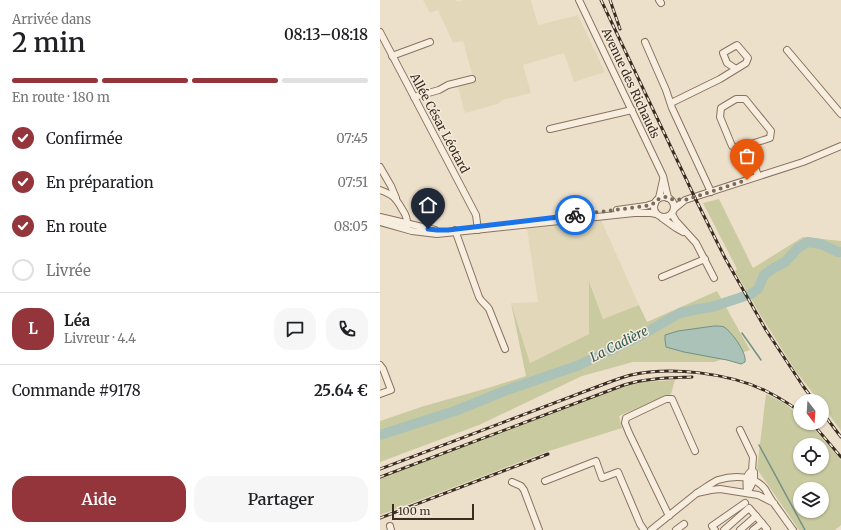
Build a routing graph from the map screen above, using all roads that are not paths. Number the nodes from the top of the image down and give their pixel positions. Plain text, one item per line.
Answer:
1 (580, 0) edge
2 (380, 32) edge
3 (430, 42) dead end
4 (645, 42) dead end
5 (787, 50) dead end
6 (392, 56) junction
7 (736, 69) dead end
8 (472, 79) dead end
9 (414, 97) junction
10 (670, 103) junction
11 (632, 110) junction
12 (841, 114) edge
13 (550, 129) dead end
14 (748, 145) junction
15 (841, 146) edge
16 (380, 167) edge
17 (663, 176) junction
18 (758, 176) junction
19 (380, 190) edge
20 (711, 192) junction
21 (396, 198) junction
22 (669, 199) junction
23 (685, 200) junction
24 (657, 201) junction
25 (673, 211) junction
26 (656, 214) junction
27 (380, 217) edge
28 (662, 218) junction
29 (380, 222) edge
30 (406, 227) junction
31 (478, 228) junction
32 (455, 230) junction
33 (686, 233) junction
34 (705, 259) junction
35 (662, 277) dead end
36 (714, 278) dead end
37 (505, 349) dead end
38 (380, 365) edge
39 (380, 394) edge
40 (740, 430) dead end
41 (695, 451) dead end
42 (752, 471) junction
43 (746, 478) junction
44 (545, 480) dead end
45 (754, 480) junction
46 (512, 482) dead end
47 (697, 493) junction
48 (748, 493) junction
49 (744, 503) dead end
50 (774, 503) junction
51 (669, 516) junction
52 (756, 516) junction
53 (762, 523) junction
54 (684, 524) dead end
55 (713, 528) edge
56 (539, 530) edge
57 (644, 530) edge
58 (651, 530) edge
59 (676, 530) edge
60 (706, 530) edge
61 (724, 530) edge
62 (740, 530) edge
63 (753, 530) edge
64 (766, 530) edge
65 (793, 530) edge

1 - 11 street, Avenue des Richauds
2 - 6 street, Allée César Léotard
3 - 6 street
4 - 10 street
5 - 12 street
6 - 9 street, Allée César Léotard
7 - 10 street
8 - 9 street
9 - 31 street, Allée César Léotard
10 - 20 street
11 - 13 street
11 - 17 street, Avenue des Richauds
14 - 14 street
14 - 18 street
15 - 18 street
16 - 21 street
17 - 22 street, Avenue des Richauds
17 - 24 street
18 - 20 street
19 - 21 street
20 - 23 street
21 - 30 street
22 - 23 street
22 - 24 street
22 - 25 street
23 - 25 street
24 - 26 street
24 - 31 street
25 - 28 street
25 - 33 street
26 - 28 street
26 - 31 street
27 - 30 street
28 - 33 street
29 - 30 street
30 - 32 street
31 - 32 street
32 - 37 street
33 - 34 street
34 - 35 street
34 - 36 street
38 - 39 street
40 - 42 street
41 - 51 street
42 - 43 street
42 - 45 street
43 - 45 street
43 - 47 street
43 - 48 street
44 - 57 street
45 - 48 street
45 - 50 street
46 - 56 street
47 - 48 street
47 - 51 street
48 - 50 street
49 - 55 street
50 - 65 street
51 - 58 street
52 - 53 street
52 - 61 street
52 - 62 street
53 - 63 street
53 - 64 street
54 - 59 street
55 - 60 street

